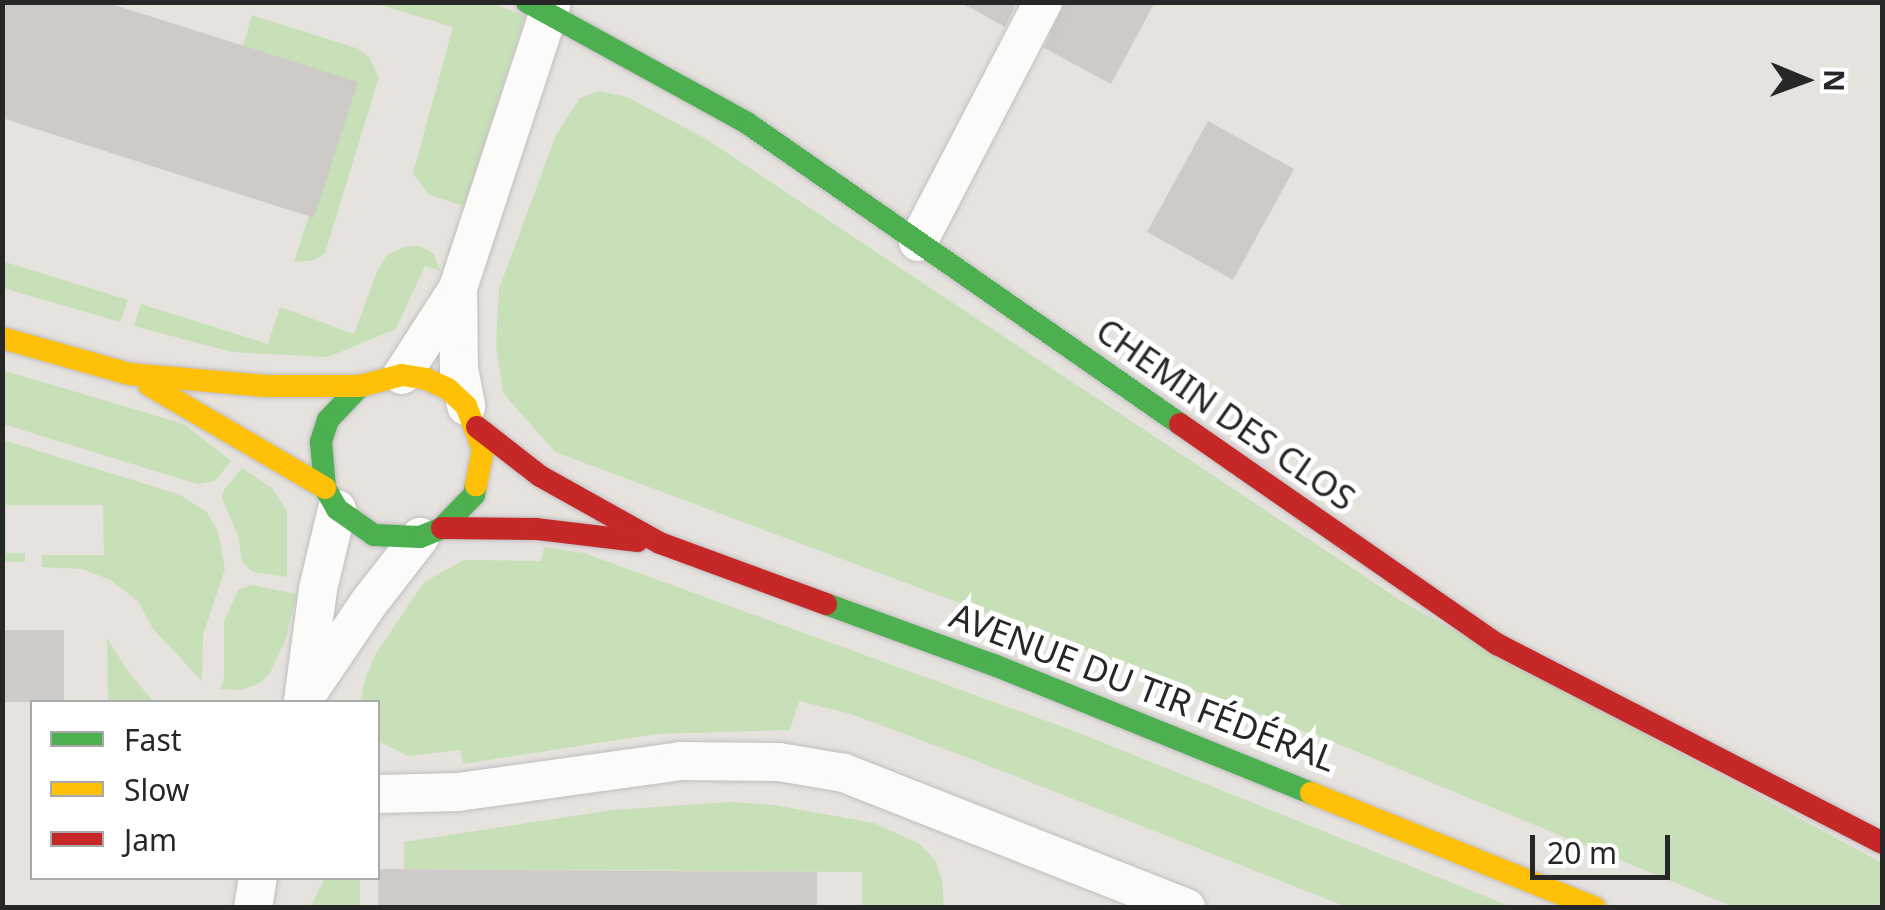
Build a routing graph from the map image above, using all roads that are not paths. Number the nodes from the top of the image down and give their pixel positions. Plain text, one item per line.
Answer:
1 (1043, 2) edge
2 (542, 5) edge
3 (918, 242) junction
4 (458, 288) junction
5 (2, 338) edge
6 (129, 374) junction
7 (402, 375) junction
8 (360, 386) junction
9 (471, 416) junction
10 (331, 498) junction
11 (432, 533) junction
12 (660, 544) junction
13 (302, 700) edge
14 (303, 700) edge
15 (380, 794) edge
16 (1882, 843) edge
17 (258, 880) edge
18 (253, 908) edge
19 (1186, 908) edge
20 (1596, 908) edge

1 - 3 street
2 - 3 main road, CHEMIN DES CLOS
2 - 4 street
3 - 16 main road, CHEMIN DES CLOS
4 - 7 street
4 - 9 street
5 - 6 main road
6 - 8 main road
6 - 10 main road
7 - 8 main road
7 - 9 main road
8 - 10 main road
9 - 11 main road
9 - 12 main road, AVENUE DU TIR FÉDÉRAL
10 - 11 main road
10 - 13 street
11 - 12 main road, AVENUE DU TIR FÉDÉRAL
11 - 14 street
12 - 20 main road, AVENUE DU TIR FÉDÉRAL
15 - 19 street
17 - 18 street

